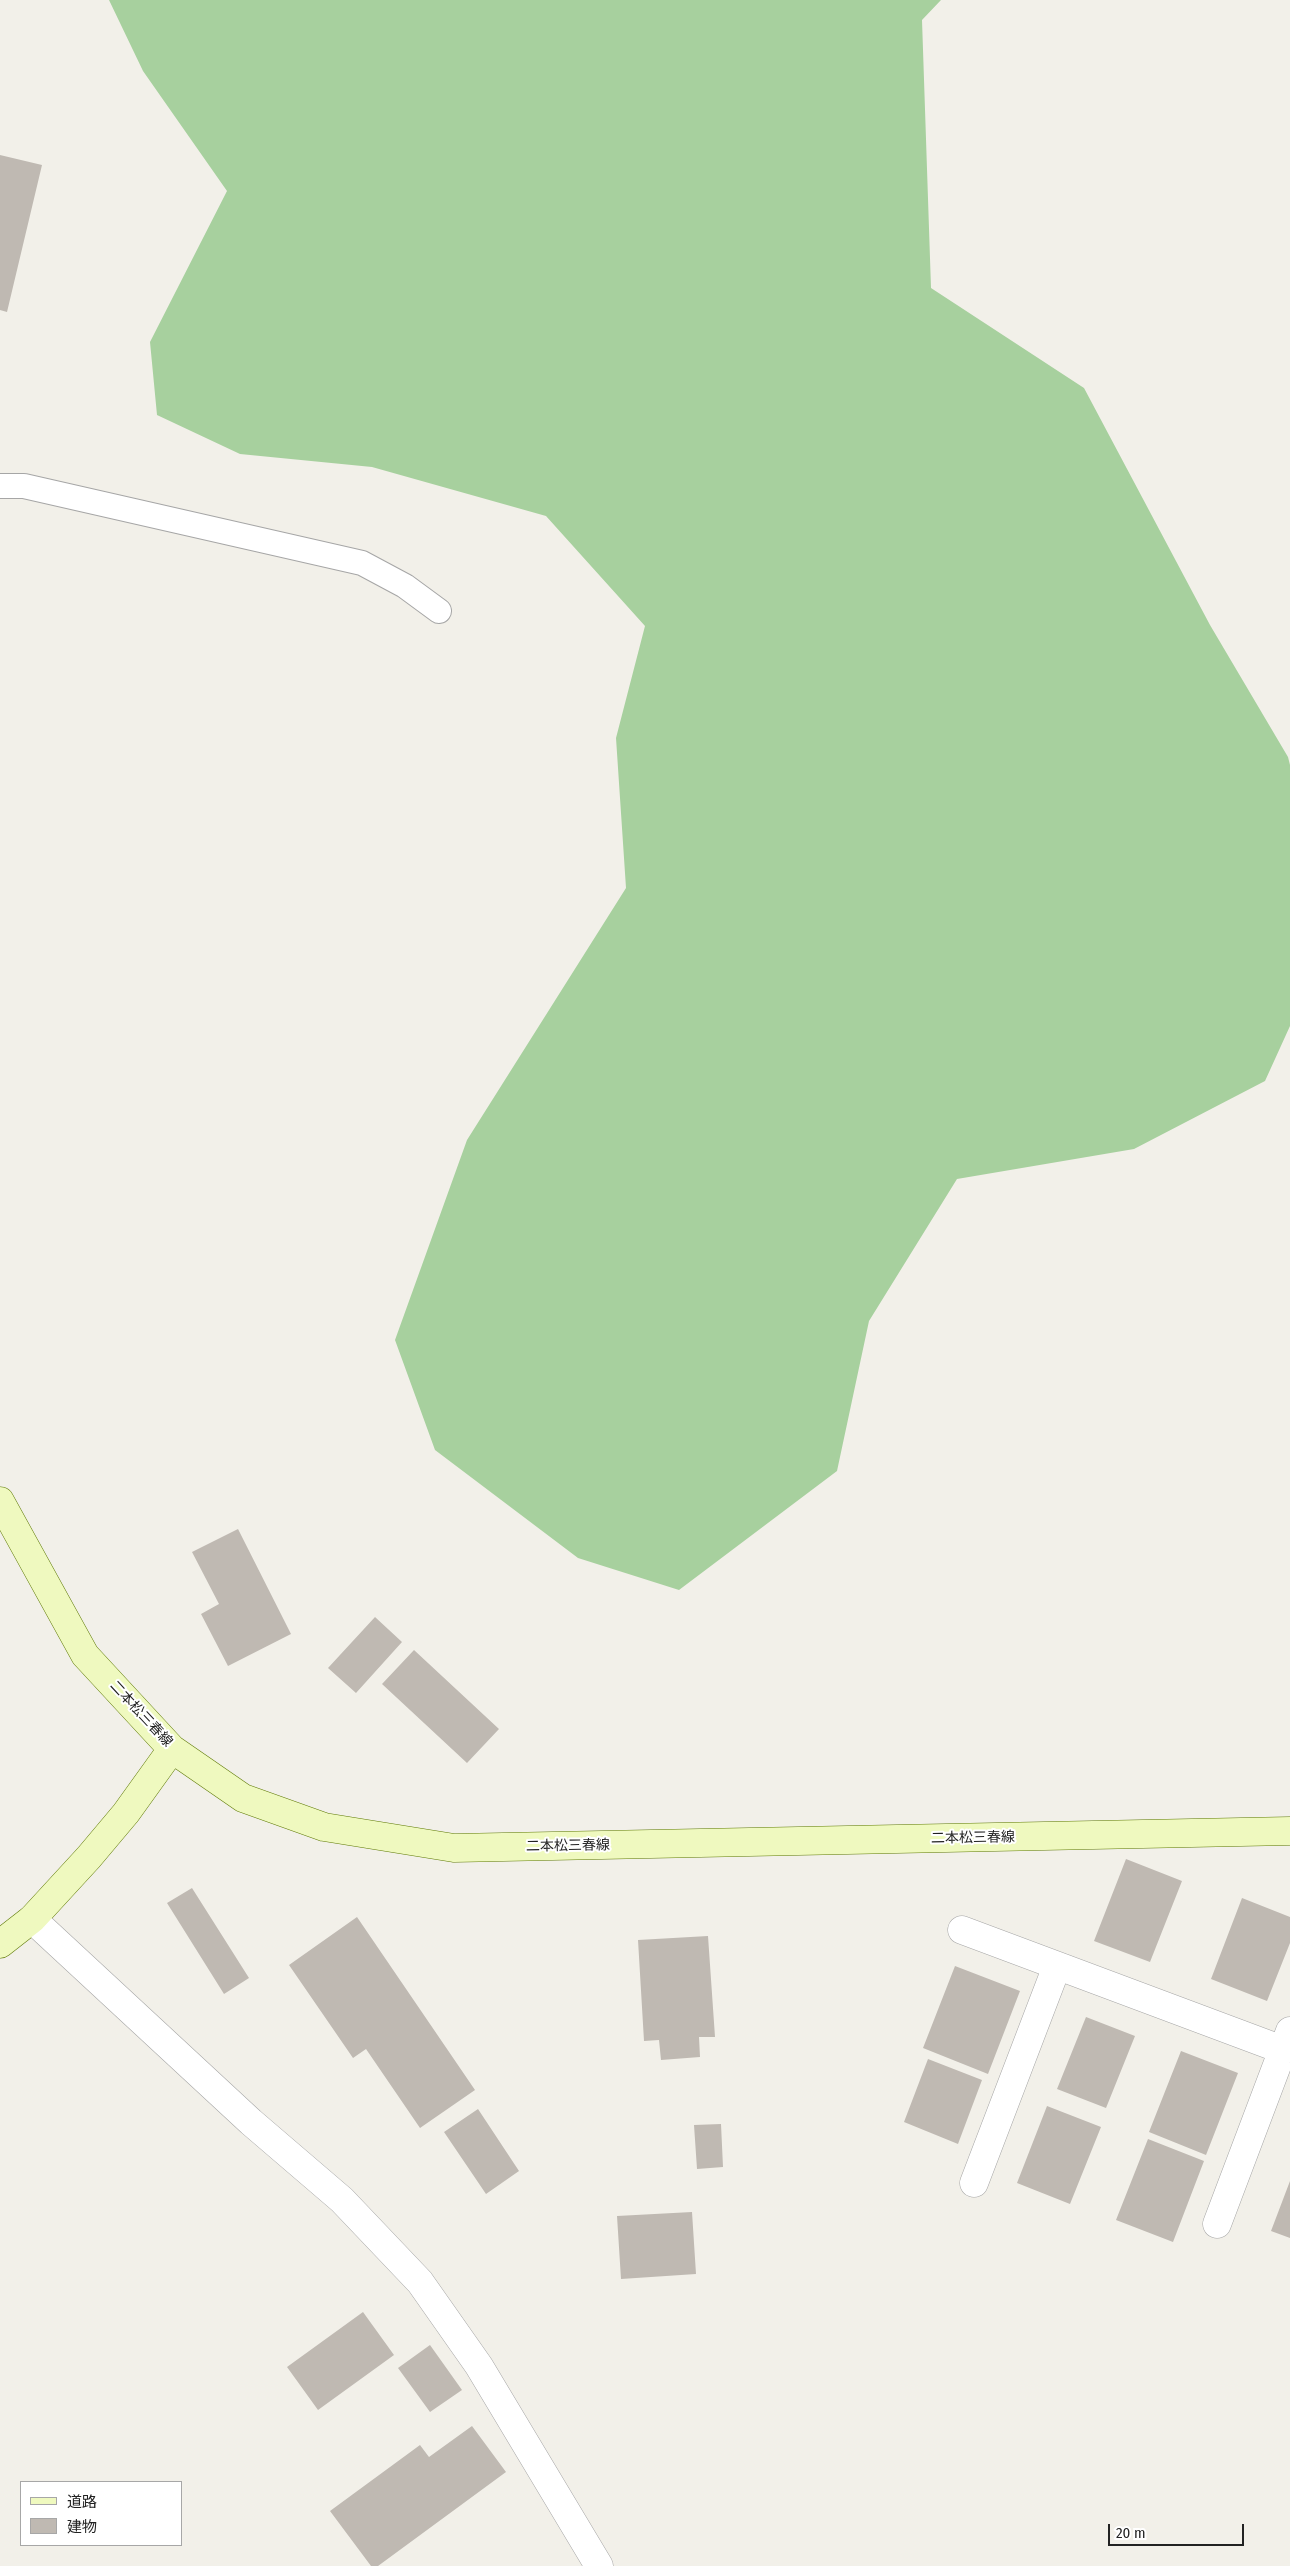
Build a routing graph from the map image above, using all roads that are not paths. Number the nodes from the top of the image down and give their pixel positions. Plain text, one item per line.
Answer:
1 (0, 486) edge
2 (440, 611) dead end
3 (0, 1501) edge
4 (172, 1749) junction
5 (1290, 1831) edge
6 (32, 1919) junction
7 (962, 1930) dead end
8 (0, 1944) edge
9 (1056, 1966) junction
10 (1286, 2041) edge
11 (974, 2183) dead end
12 (1217, 2224) dead end
13 (599, 2566) edge

1 - 2 lane
3 - 4 main road, 二本松三春線
4 - 5 main road, 二本松三春線
4 - 6 main road
6 - 8 main road
6 - 13 street
7 - 9 street
9 - 10 street
9 - 11 street
10 - 12 street

